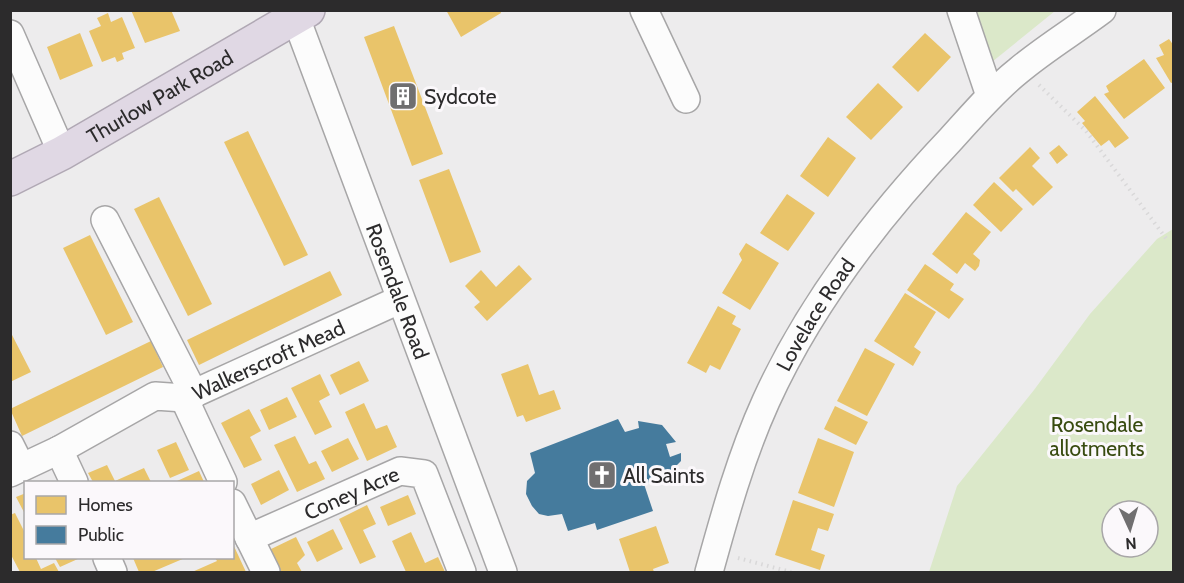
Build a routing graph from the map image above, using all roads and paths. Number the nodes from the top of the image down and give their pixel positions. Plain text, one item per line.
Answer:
1 (644, 10) edge
2 (961, 10) edge
3 (1102, 10) edge
4 (299, 13) edge
5 (10, 34) edge
6 (1048, 93) dead end
7 (990, 96) junction
8 (686, 99) dead end
9 (62, 153) junction
10 (10, 179) edge
11 (105, 220) dead end
12 (1168, 241) dead end
13 (399, 300) junction
14 (189, 396) junction
15 (59, 450) junction
16 (14, 462) edge
17 (73, 481) edge
18 (222, 481) edge
19 (234, 506) edge
20 (249, 538) junction
21 (734, 556) dead end
22 (107, 559) edge
23 (113, 573) edge
24 (266, 573) edge
25 (462, 573) edge
26 (503, 573) edge
27 (709, 573) edge
28 (791, 573) edge

1 - 8 street
2 - 7 street
3 - 7 street, Lovelace Road
4 - 9 highway, Thurlow Park Road
4 - 13 street, Rosendale Road
5 - 9 street
6 - 12 path
7 - 27 street, Lovelace Road
9 - 10 highway, Thurlow Park Road
11 - 14 street
13 - 14 street, Walkerscroft Mead
13 - 26 street, Rosendale Road
14 - 15 street, Walkerscroft Mead
14 - 18 street
15 - 16 street, Walkerscroft Mead
15 - 17 street
19 - 20 street
20 - 24 street
20 - 25 street, Coney Acre
21 - 28 path
22 - 23 street

